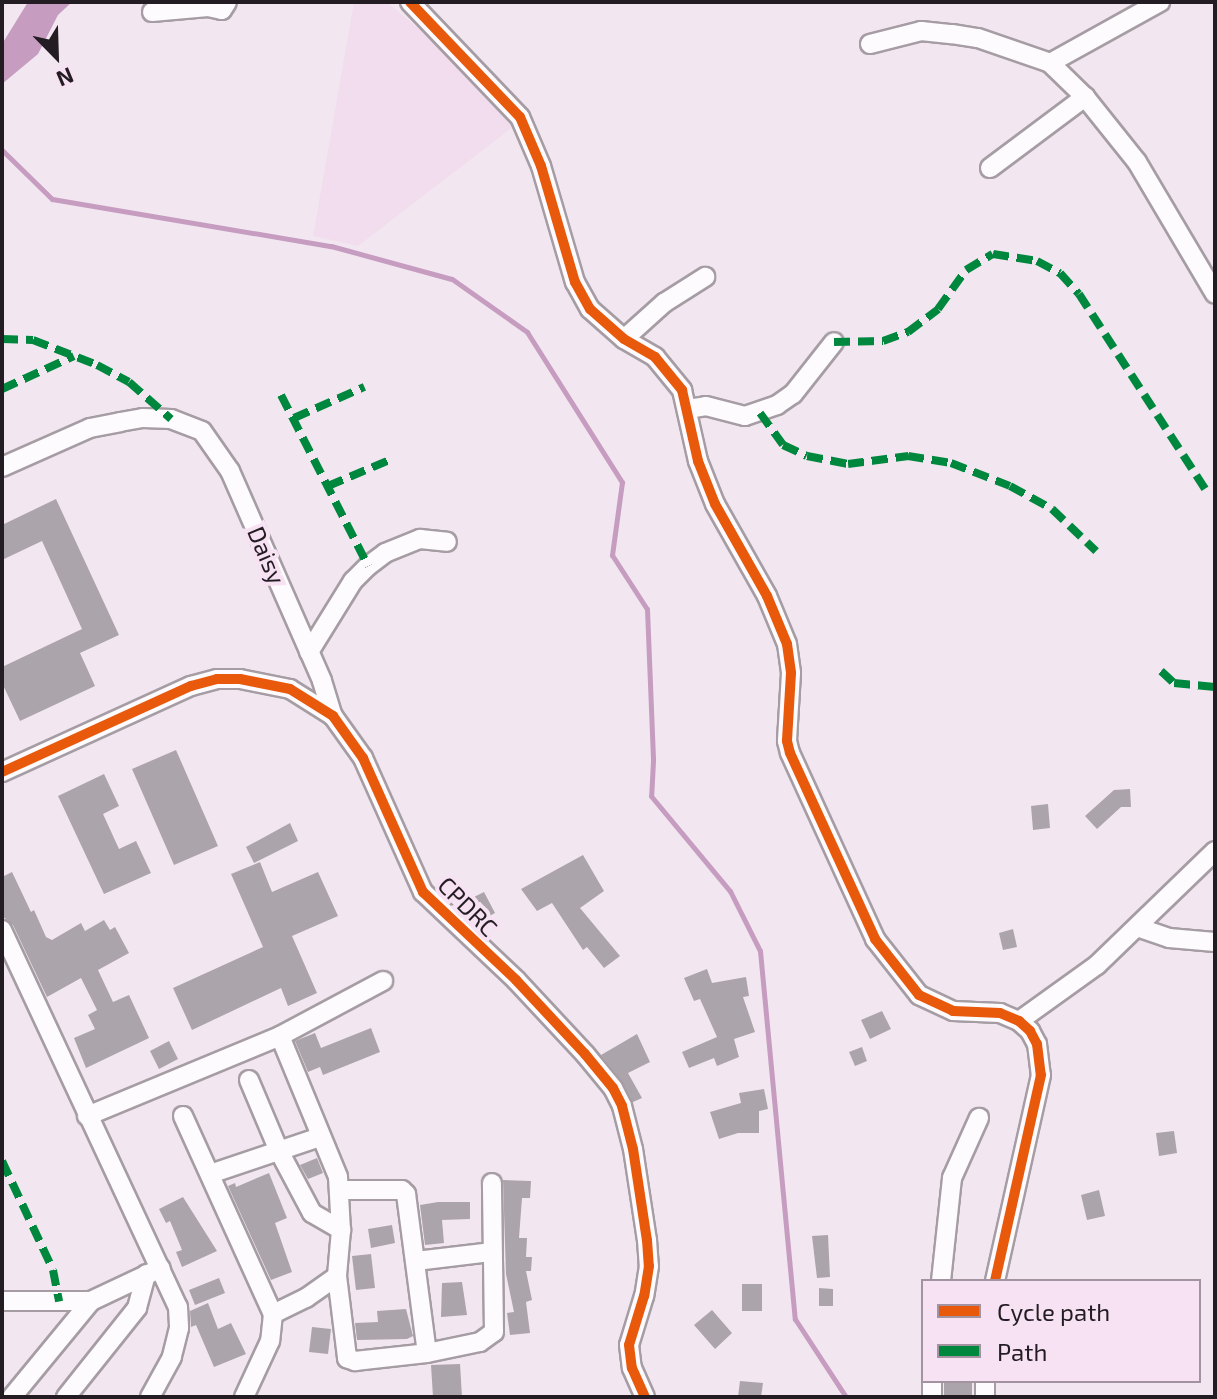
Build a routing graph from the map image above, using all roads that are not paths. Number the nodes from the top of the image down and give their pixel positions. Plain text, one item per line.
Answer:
1 (227, 2) edge
2 (410, 2) edge
3 (1160, 2) edge
4 (152, 12) dead end
5 (870, 44) dead end
6 (1050, 63) junction
7 (1085, 97) junction
8 (990, 168) dead end
9 (705, 277) dead end
10 (1215, 294) edge
11 (624, 339) junction
12 (834, 342) dead end
13 (688, 409) junction
14 (2, 467) edge
15 (447, 542) dead end
16 (309, 652) junction
17 (333, 716) junction
18 (2, 772) edge
19 (1215, 851) edge
20 (1137, 927) junction
21 (2, 930) edge
22 (1215, 942) edge
23 (383, 981) dead end
24 (1019, 1021) junction
25 (280, 1036) junction
26 (249, 1080) dead end
27 (87, 1116) junction
28 (183, 1116) dead end
29 (979, 1118) dead end
30 (320, 1137) junction
31 (279, 1151) junction
32 (210, 1174) junction
33 (492, 1183) dead end
34 (340, 1190) junction
35 (341, 1230) junction
36 (492, 1252) junction
37 (416, 1261) junction
38 (153, 1271) junction
39 (337, 1276) junction
40 (941, 1279) edge
41 (995, 1279) edge
42 (2, 1301) edge
43 (91, 1301) junction
44 (273, 1314) junction
45 (427, 1353) junction
46 (12, 1397) edge
47 (66, 1397) edge
48 (150, 1397) edge
49 (244, 1397) edge
50 (645, 1397) edge

1 - 4 street
2 - 11 street
3 - 6 street
5 - 6 street
6 - 7 street
7 - 8 street
7 - 10 street
9 - 11 street
11 - 13 street
12 - 13 street
13 - 24 street
14 - 16 street, Daisy
15 - 16 street
16 - 17 street, Daisy
17 - 18 street, CPDRC
17 - 50 street, CPDRC
19 - 20 street
20 - 22 street
20 - 24 street
21 - 27 street
23 - 25 street
24 - 41 street
25 - 27 street
25 - 30 street
26 - 31 street
27 - 38 street
28 - 32 street
29 - 40 street
30 - 31 street
30 - 34 street
31 - 32 street
31 - 35 street
32 - 44 street
33 - 36 street
34 - 35 street
34 - 37 street
35 - 39 street
36 - 37 street
36 - 45 street
37 - 45 street
38 - 43 street
38 - 47 street
38 - 48 street
39 - 44 street
39 - 45 street
42 - 43 street
43 - 46 street
44 - 49 street

